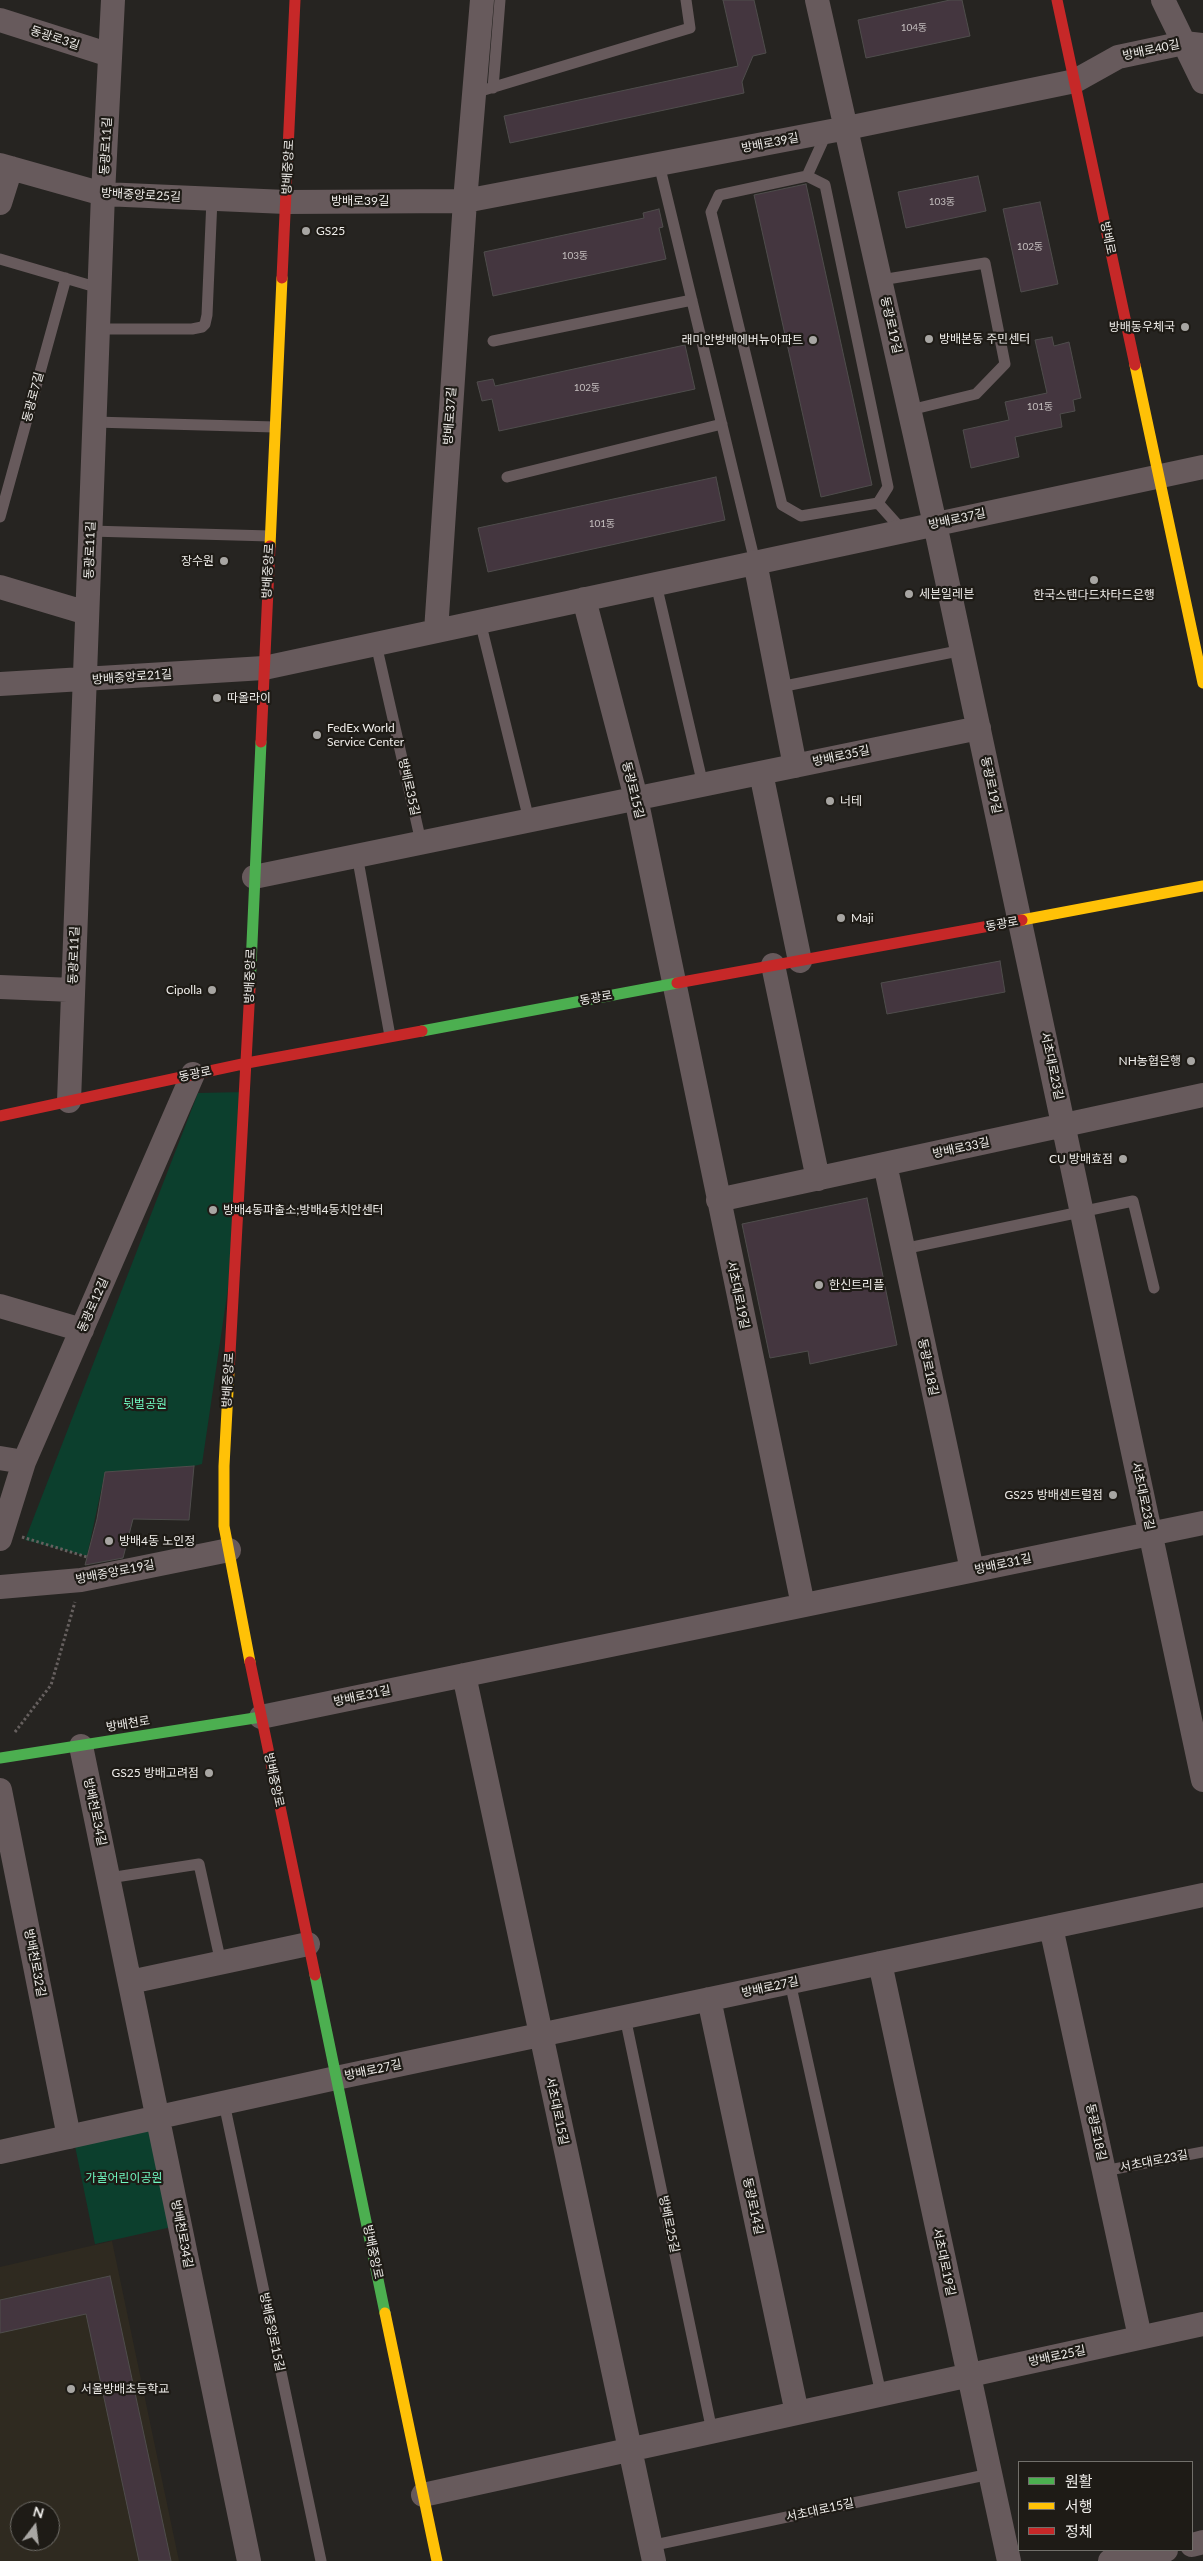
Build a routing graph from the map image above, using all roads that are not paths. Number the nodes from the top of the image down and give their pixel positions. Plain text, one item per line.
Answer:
1 (113, 0) edge
2 (295, 0) edge
3 (482, 0) edge
4 (500, 0) edge
5 (686, 0) edge
6 (817, 0) edge
7 (1057, 0) edge
8 (1163, 0) edge
9 (0, 20) edge
10 (1194, 44) edge
11 (110, 55) junction
12 (1074, 81) junction
13 (1203, 82) edge
14 (483, 90) junction
15 (837, 130) junction
16 (659, 164) junction
17 (5, 167) edge
18 (807, 176) junction
19 (103, 194) junction
20 (212, 198) junction
21 (464, 201) junction
22 (286, 202) junction
23 (0, 203) edge
24 (0, 259) edge
25 (66, 278) junction
26 (881, 280) junction
27 (99, 288) junction
28 (692, 300) junction
29 (98, 329) junction
30 (493, 341) dead end
31 (910, 410) junction
32 (94, 422) junction
33 (722, 424) junction
34 (276, 427) junction
35 (1203, 467) edge
36 (1159, 476) junction
37 (507, 477) dead end
38 (878, 503) junction
39 (0, 517) edge
40 (935, 524) junction
41 (90, 531) junction
42 (903, 531) junction
43 (270, 536) junction
44 (755, 562) junction
45 (656, 584) junction
46 (0, 587) edge
47 (584, 599) junction
48 (87, 613) junction
49 (480, 621) junction
50 (436, 631) junction
51 (1199, 641) edge
52 (376, 644) junction
53 (962, 650) junction
54 (264, 668) junction
55 (85, 680) junction
56 (1203, 683) edge
57 (0, 684) edge
58 (780, 687) junction
59 (979, 728) junction
60 (795, 766) junction
61 (761, 773) junction
62 (703, 785) junction
63 (636, 798) junction
64 (529, 820) junction
65 (421, 842) junction
66 (356, 856) junction
67 (254, 876) junction
68 (1203, 886) edge
69 (1020, 920) junction
70 (800, 961) junction
71 (773, 966) junction
72 (676, 984) junction
73 (0, 987) edge
74 (73, 990) junction
75 (390, 1036) junction
76 (246, 1062) junction
77 (194, 1074) junction
78 (1203, 1096) edge
79 (69, 1101) junction
80 (0, 1116) edge
81 (1065, 1126) junction
82 (885, 1164) junction
83 (818, 1179) junction
84 (718, 1200) junction
85 (1083, 1212) junction
86 (903, 1249) junction
87 (1154, 1288) dead end
88 (0, 1306) edge
89 (82, 1330) junction
90 (0, 1458) edge
91 (24, 1462) junction
92 (1203, 1523) edge
93 (1151, 1533) junction
94 (1, 1535) edge
95 (229, 1550) junction
96 (972, 1570) junction
97 (0, 1587) edge
98 (803, 1605) junction
99 (464, 1675) junction
100 (261, 1717) junction
101 (81, 1746) junction
102 (0, 1758) edge
103 (1203, 1780) edge
104 (0, 1790) edge
105 (108, 1878) junction
106 (1203, 1896) edge
107 (1051, 1928) junction
108 (308, 1944) junction
109 (221, 1963) junction
110 (880, 1964) junction
111 (130, 1982) junction
112 (790, 1982) junction
113 (709, 1999) junction
114 (625, 2017) junction
115 (540, 2035) junction
116 (336, 2078) junction
117 (224, 2103) junction
118 (158, 2117) junction
119 (69, 2137) junction
120 (0, 2152) edge
121 (1203, 2152) edge
122 (1104, 2171) junction
123 (1203, 2324) edge
124 (1140, 2337) junction
125 (968, 2375) junction
126 (881, 2394) junction
127 (796, 2413) junction
128 (712, 2431) junction
129 (629, 2450) junction
130 (990, 2474) junction
131 (423, 2495) junction
132 (1161, 2551) edge
133 (652, 2553) edge
134 (249, 2561) edge
135 (320, 2561) edge
136 (437, 2561) edge
137 (1009, 2561) edge
138 (1110, 2561) edge

1 - 11 street, 동광로11길
2 - 22 street, 방배중앙로
3 - 14 street
4 - 14 lane
5 - 14 lane
6 - 15 street, 동광로19길
7 - 12 street, 방배로
8 - 10 street
9 - 11 street, 동광로3길
10 - 12 street, 방배로40길
10 - 13 street
11 - 19 street, 동광로11길
12 - 15 street, 방배로39길
12 - 36 street, 방배로
14 - 21 street
15 - 16 street, 방배로39길
15 - 18 lane
15 - 26 street, 동광로19길
16 - 21 street, 방배로39길
16 - 28 lane
17 - 19 street, 방배중앙로25길
17 - 23 street
18 - 38 lane
18 - 38 lane
19 - 20 street, 방배중앙로25길
19 - 27 street, 동광로11길
20 - 22 street, 방배중앙로25길
20 - 29 lane
21 - 22 street, 방배로39길
21 - 50 street, 방배로37길
22 - 34 street, 방배중앙로
24 - 25 lane
25 - 27 lane
25 - 39 lane, 동광로7길
26 - 31 street, 동광로19길
26 - 31 lane
27 - 29 street, 동광로11길
28 - 30 lane
28 - 33 lane
29 - 32 street, 동광로11길
31 - 40 street, 동광로19길
32 - 34 lane
32 - 41 street, 동광로11길
33 - 37 lane
33 - 44 lane
34 - 43 street, 방배중앙로
35 - 36 street
36 - 40 street, 방배로37길
36 - 51 street, 방배로
38 - 42 lane
40 - 42 street, 방배로37길
40 - 53 street, 동광로19길
41 - 43 lane
41 - 48 street, 동광로11길
42 - 44 street, 방배로37길
43 - 54 street, 방배중앙로
44 - 45 street, 방배로37길
44 - 58 street
45 - 47 street, 방배로37길
45 - 62 lane
46 - 48 street
47 - 49 street, 방배로37길
47 - 63 street, 동광로15길
48 - 55 street, 동광로11길
49 - 50 street, 방배로37길
49 - 64 lane
50 - 52 street, 방배로37길
51 - 56 street, 방배로
52 - 54 street, 방배로37길
52 - 65 lane, 방배로35길
53 - 58 lane
53 - 59 street, 동광로19길
54 - 55 street, 방배중앙로21길
54 - 67 street, 방배중앙로
55 - 57 street, 방배중앙로21길
55 - 74 street, 동광로11길
58 - 60 street
59 - 60 street, 방배로35길
59 - 69 street, 동광로19길
60 - 61 street, 방배로35길
61 - 62 street, 방배로35길
61 - 70 street
62 - 63 street, 방배로35길
63 - 64 street, 방배로35길
63 - 72 street, 동광로15길
64 - 65 street, 방배로35길
65 - 66 street, 방배로35길
66 - 67 street, 방배로35길
66 - 75 lane
67 - 76 street, 방배중앙로
68 - 69 street, 동광로
69 - 70 street, 동광로
69 - 81 street, 서초대로23길
70 - 71 street, 동광로
71 - 72 street, 동광로
71 - 83 street
72 - 75 street, 동광로
72 - 84 street, 서초대로19길
73 - 74 street
74 - 79 street, 동광로11길
75 - 76 street, 동광로
76 - 77 street, 동광로
76 - 95 street, 방배중앙로
77 - 79 street, 동광로
77 - 89 street, 동광로12길
78 - 81 street, 방배로33길
79 - 80 street, 동광로
81 - 82 street, 방배로33길
81 - 85 street, 서초대로23길
82 - 83 street, 방배로33길
82 - 86 street, 동광로18길
83 - 84 street, 방배로33길
84 - 98 street, 서초대로19길
85 - 86 lane
85 - 87 lane
85 - 93 street, 서초대로23길
86 - 96 street, 동광로18길
88 - 89 street
89 - 91 street, 동광로12길
90 - 91 street
91 - 94 street, 동광로12길
92 - 93 street, 방배로31길
93 - 96 street, 방배로31길
93 - 103 street, 서초대로23길
95 - 97 street, 방배중앙로19길
95 - 100 street, 방배중앙로
96 - 98 street, 방배로31길
98 - 99 street, 방배로31길
99 - 100 street, 방배로31길
99 - 115 street, 서초대로15길
100 - 101 street, 방배천로
100 - 108 street, 방배중앙로
101 - 102 street, 방배천로
101 - 105 street, 방배천로34길
104 - 119 street, 방배천로32길
105 - 109 lane
105 - 111 street, 방배천로34길
106 - 107 street, 방배로27길
107 - 110 street, 방배로27길
107 - 122 street, 동광로18길
108 - 109 street
108 - 116 street, 방배중앙로
109 - 111 street
110 - 112 street, 방배로27길
110 - 125 street, 서초대로19길
111 - 118 street, 방배천로34길
112 - 113 street, 방배로27길
112 - 126 lane
113 - 114 street, 방배로27길
113 - 127 street, 동광로14길
114 - 115 street, 방배로27길
114 - 128 lane, 방배로25길
115 - 116 street, 방배로27길
115 - 129 street, 서초대로15길
116 - 117 street
116 - 131 street, 방배중앙로
117 - 118 street
117 - 135 lane, 방배중앙로15길
118 - 119 street
118 - 134 street, 방배천로34길
119 - 120 street
121 - 122 lane, 서초대로23길
122 - 124 street, 동광로18길
123 - 124 street, 방배로25길
124 - 125 street, 방배로25길
125 - 126 street, 방배로25길
125 - 130 street, 서초대로19길
126 - 127 street, 방배로25길
127 - 128 street, 방배로25길
128 - 129 street, 방배로25길
129 - 131 street, 방배로25길
129 - 133 street, 서초대로15길
130 - 133 lane, 서초대로15길
130 - 137 street, 서초대로19길
131 - 136 street, 방배중앙로
132 - 138 street

